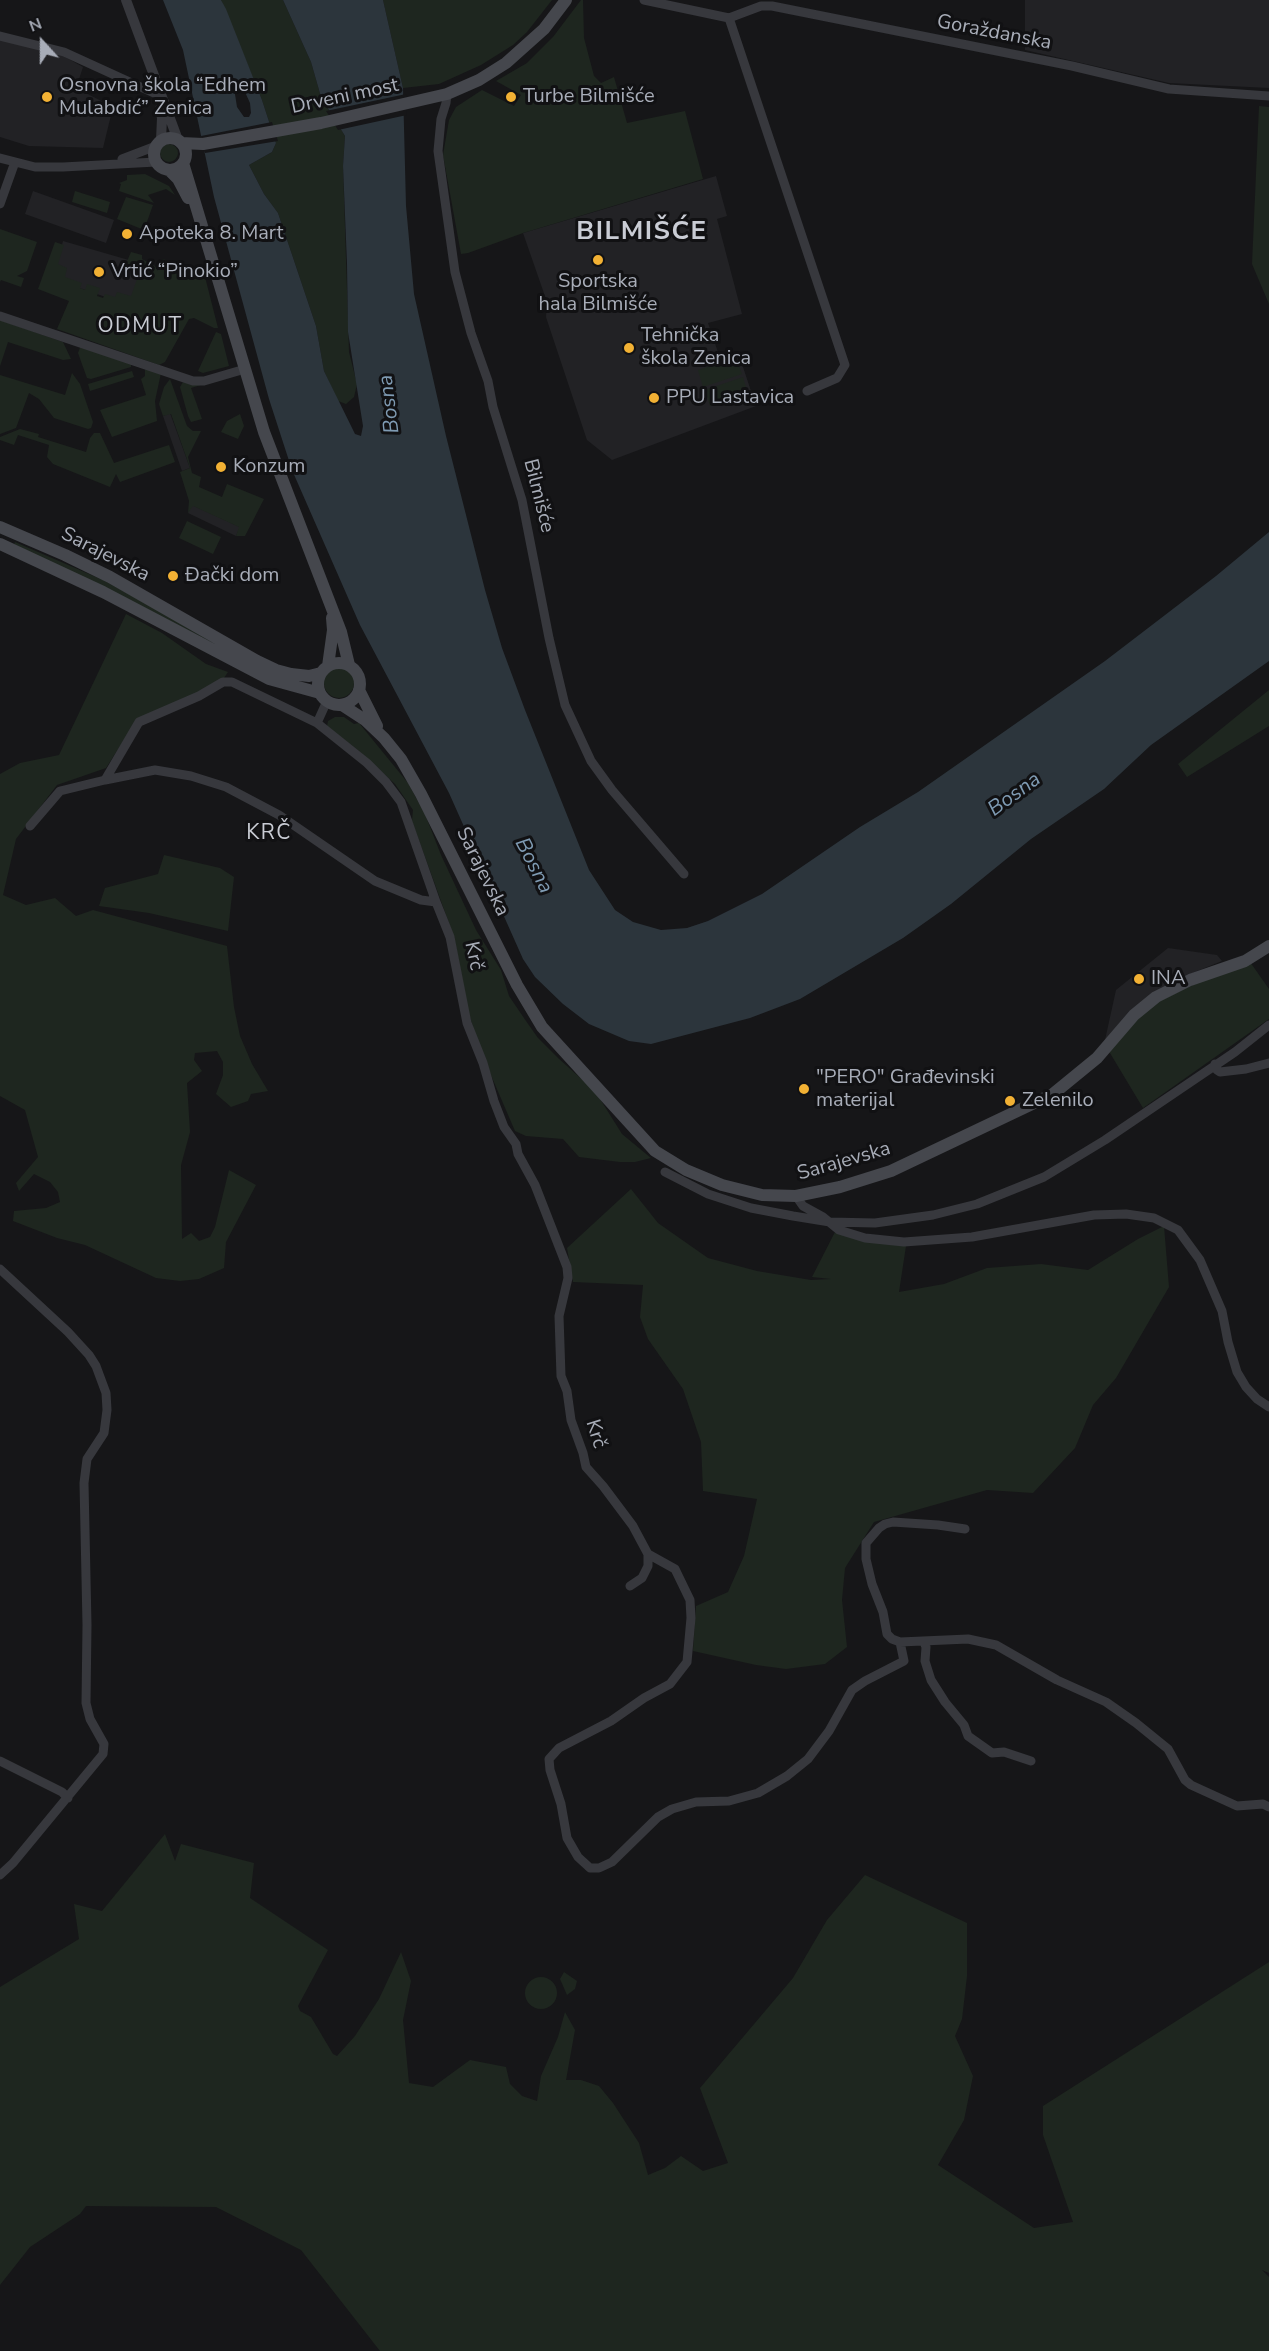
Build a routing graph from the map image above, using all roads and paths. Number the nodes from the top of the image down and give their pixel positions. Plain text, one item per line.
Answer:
1 (126, 0) edge
2 (566, 0) edge
3 (644, 0) edge
4 (729, 18) junction
5 (0, 36) edge
6 (152, 74) junction
7 (156, 94) junction
8 (447, 94) junction
9 (1269, 96) edge
10 (179, 141) junction
11 (159, 143) junction
12 (205, 144) junction
13 (0, 158) edge
14 (184, 160) junction
15 (15, 162) junction
16 (156, 162) junction
17 (95, 164) junction
18 (169, 170) junction
19 (0, 204) edge
20 (197, 215) junction
21 (0, 316) edge
22 (245, 369) junction
23 (807, 391) dead end
24 (0, 527) edge
25 (0, 543) edge
26 (331, 607) junction
27 (349, 665) junction
28 (325, 669) junction
29 (359, 690) junction
30 (324, 697) junction
31 (342, 705) junction
32 (317, 723) junction
33 (384, 738) junction
34 (105, 780) junction
35 (30, 826) dead end
36 (684, 874) dead end
37 (435, 902) junction
38 (1269, 946) edge
39 (1269, 1025) edge
40 (1269, 1063) edge
41 (1215, 1064) junction
42 (665, 1172) dead end
43 (796, 1196) junction
44 (830, 1222) junction
45 (0, 1269) edge
46 (1269, 1407) edge
47 (965, 1529) dead end
48 (648, 1554) junction
49 (630, 1586) dead end
50 (900, 1642) junction
51 (924, 1642) junction
52 (0, 1761) edge
53 (1031, 1761) dead end
54 (68, 1798) junction
55 (1269, 1807) edge
56 (0, 1875) edge

1 - 6 street
2 - 8 main road, Drveni most
3 - 4 street
4 - 9 street, Goraždanska
4 - 23 street
5 - 7 street
6 - 7 street
6 - 10 street
7 - 11 street
8 - 12 main road, Drveni most
8 - 36 street, Bilmišće
10 - 11 main road
10 - 12 main road
10 - 14 main road
11 - 16 main road
11 - 17 street
12 - 14 main road
13 - 15 street
14 - 18 main road
14 - 20 main road
15 - 17 street
15 - 19 street
16 - 17 street
16 - 18 main road
18 - 20 main road
20 - 22 main road
21 - 22 street
22 - 26 main road
24 - 28 main road, Sarajevska
25 - 30 main road, Sarajevska
26 - 27 main road
26 - 28 main road
27 - 28 main road
27 - 29 main road
28 - 30 main road
29 - 31 main road
29 - 33 main road, Sarajevska
30 - 31 main road
30 - 32 street
31 - 33 main road, Sarajevska
32 - 34 street, Krč
32 - 37 street, Krč
33 - 43 main road, Sarajevska
34 - 35 street
34 - 37 street
37 - 48 street, Krč
38 - 43 main road, Sarajevska
39 - 41 street
40 - 41 street
41 - 44 street
42 - 44 street
43 - 44 street
44 - 46 street
45 - 54 street
47 - 50 street
48 - 49 street
48 - 50 street
50 - 51 street
51 - 53 street
51 - 55 street
52 - 54 street
54 - 56 street

